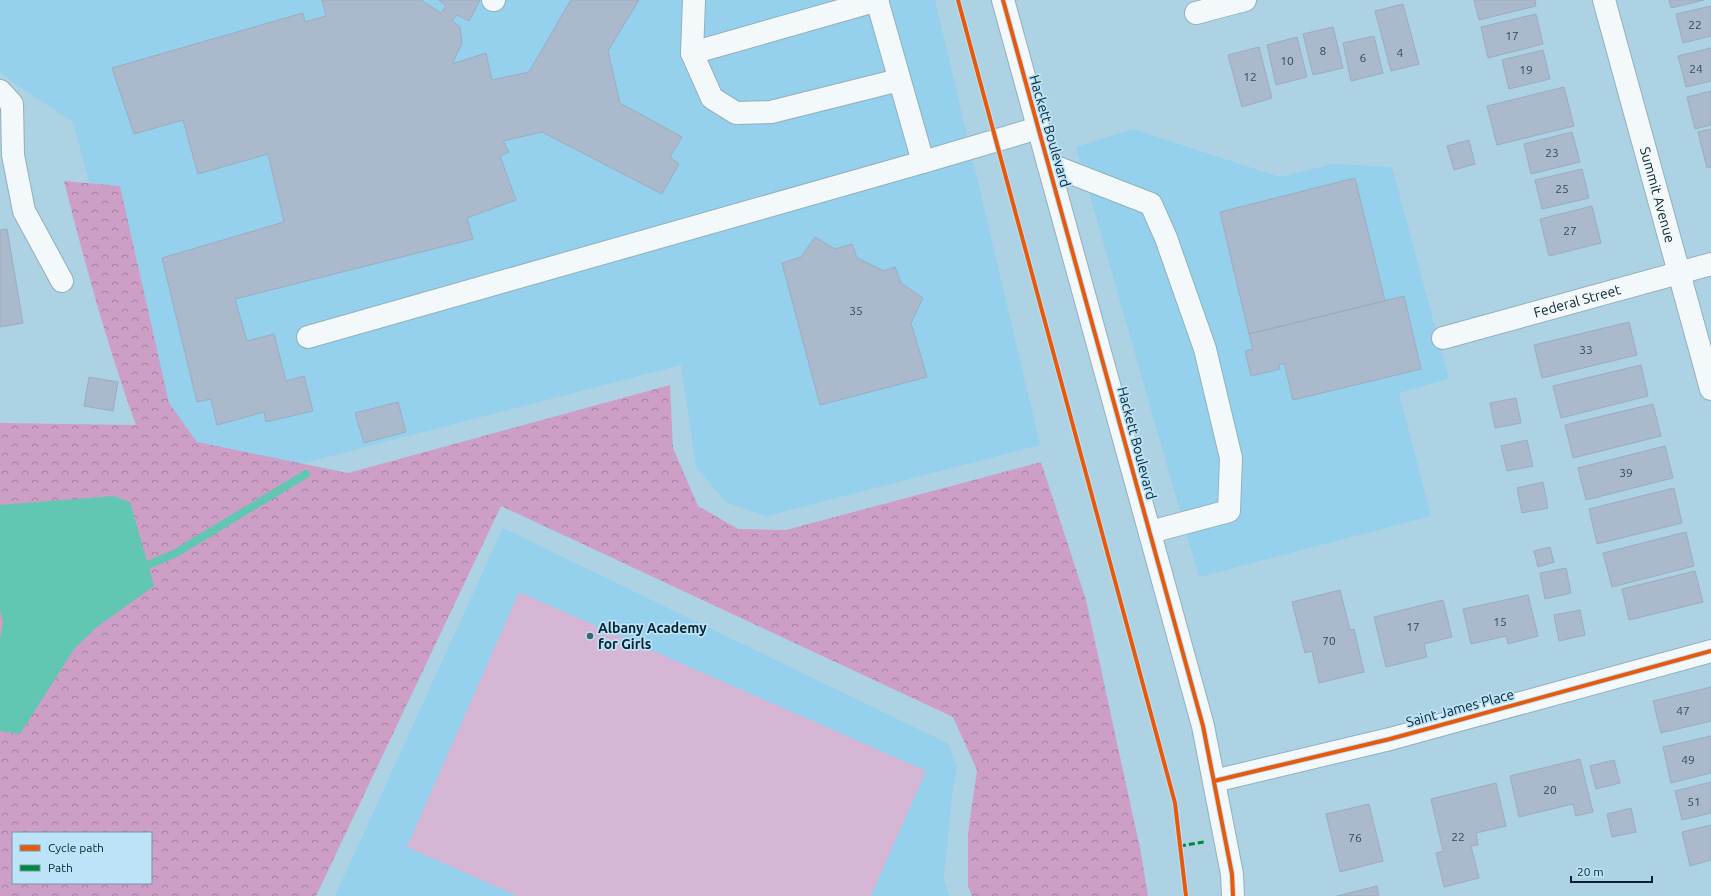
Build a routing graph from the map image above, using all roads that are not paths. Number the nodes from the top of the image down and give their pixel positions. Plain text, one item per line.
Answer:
1 (694, 0) edge
2 (877, 0) edge
3 (1003, 0) edge
4 (1245, 0) edge
5 (1604, 0) edge
6 (1196, 13) dead end
7 (692, 53) junction
8 (899, 80) junction
9 (0, 91) edge
10 (1038, 128) junction
11 (923, 162) junction
12 (1048, 164) junction
13 (1711, 264) edge
14 (1678, 273) junction
15 (62, 281) dead end
16 (308, 337) dead end
17 (1443, 338) dead end
18 (1711, 389) edge
19 (1150, 532) junction
20 (1711, 651) edge
21 (1214, 781) junction
22 (1233, 896) edge

1 - 7 street
2 - 7 street
2 - 8 street
3 - 10 street, Hackett Boulevard
4 - 6 street
5 - 14 street, Summit Avenue
7 - 8 street
8 - 11 street
9 - 15 street
10 - 11 street
10 - 12 street, Hackett Boulevard
11 - 16 street
12 - 19 street, Hackett Boulevard
12 - 19 street
13 - 14 street, Federal Street
14 - 17 street, Federal Street
14 - 18 street, Summit Avenue
19 - 21 street, Hackett Boulevard
20 - 21 street, Saint James Place
21 - 22 street, Hackett Boulevard

